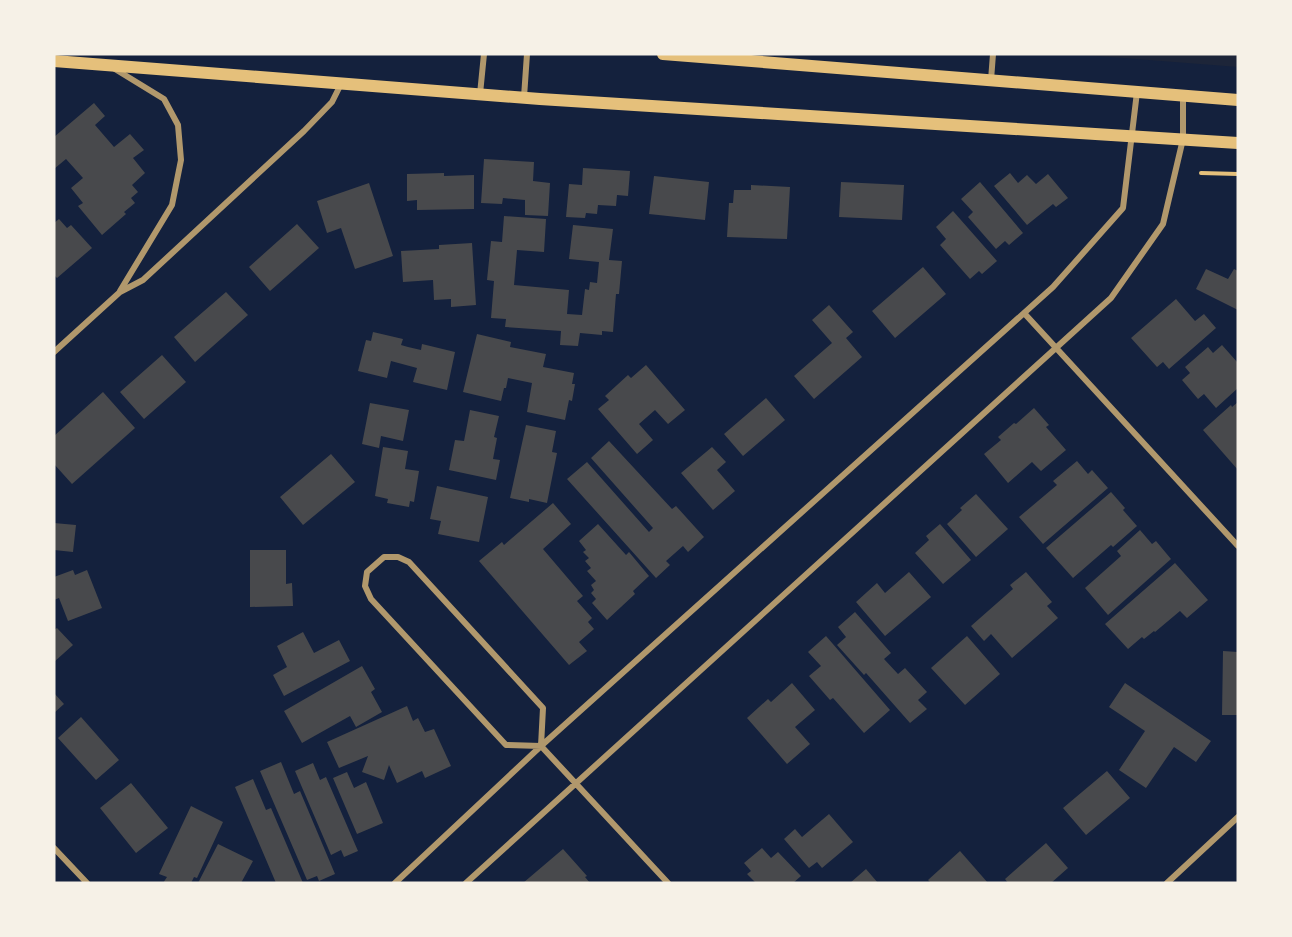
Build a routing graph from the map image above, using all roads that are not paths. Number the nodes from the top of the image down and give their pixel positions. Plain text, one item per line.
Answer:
1 (484, 54) edge
2 (527, 54) edge
3 (663, 54) edge
4 (993, 54) edge
5 (688, 55) edge
6 (54, 61) edge
7 (106, 64) junction
8 (991, 80) junction
9 (341, 83) junction
10 (1137, 92) junction
11 (480, 94) junction
12 (1183, 96) junction
13 (524, 97) junction
14 (1238, 100) edge
15 (1132, 137) junction
16 (1183, 139) junction
17 (1238, 143) edge
18 (120, 291) junction
19 (1024, 313) junction
20 (1056, 348) junction
21 (54, 352) edge
22 (1238, 546) edge
23 (541, 746) junction
24 (575, 783) junction
25 (1238, 817) edge
26 (54, 848) edge
27 (87, 883) edge
28 (395, 883) edge
29 (465, 883) edge
30 (669, 883) edge
31 (1167, 883) edge

1 - 11 street
2 - 13 street
3 - 5 main road
4 - 8 street
5 - 8 main road
6 - 7 main road
7 - 9 main road
7 - 18 street
8 - 10 main road
9 - 11 main road
9 - 18 street
10 - 12 main road
10 - 15 street
11 - 13 main road
12 - 14 main road
12 - 16 street
13 - 15 main road
15 - 16 main road
15 - 19 street
16 - 17 main road
16 - 20 street
18 - 21 street
19 - 20 street
19 - 23 street
20 - 22 street
20 - 24 street
23 - 23 street
23 - 24 street
23 - 28 street
24 - 29 street
24 - 30 street
25 - 31 street
26 - 27 street

